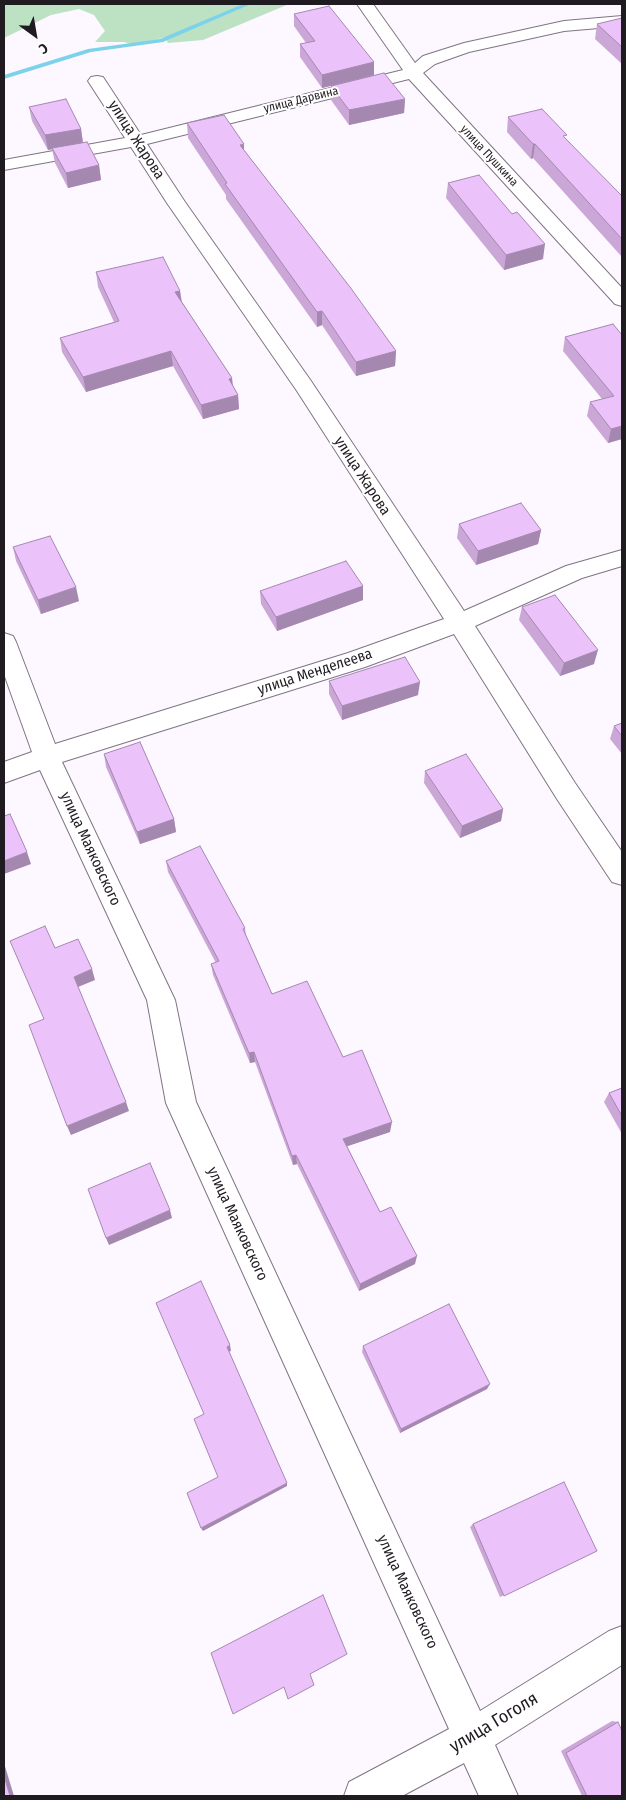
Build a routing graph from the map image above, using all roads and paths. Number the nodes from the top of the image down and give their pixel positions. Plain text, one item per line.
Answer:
1 (365, 4) edge
2 (622, 21) edge
3 (413, 73) junction
4 (97, 81) dead end
5 (136, 141) junction
6 (4, 165) edge
7 (622, 300) edge
8 (622, 558) edge
9 (459, 623) junction
10 (4, 642) edge
11 (47, 757) junction
12 (4, 773) edge
13 (622, 874) edge
14 (622, 1644) edge
15 (474, 1737) junction
16 (364, 1796) edge
17 (499, 1796) edge

1 - 3 street, улица Пушкина
2 - 3 street, улица Дарвина
3 - 5 street, улица Дарвина
3 - 7 street, улица Пушкина
4 - 5 street, улица Жарова
5 - 6 street, улица Дарвина
5 - 9 street, улица Жарова
8 - 9 street, улица Менделеева
9 - 11 street, улица Менделеева
9 - 13 street, улица Жарова
10 - 11 street, улица Маяковского
11 - 12 street, улица Менделеева
11 - 15 street, улица Маяковского
14 - 15 street, улица Гоголя
15 - 16 street, улица Гоголя
15 - 17 street, улица Маяковского

